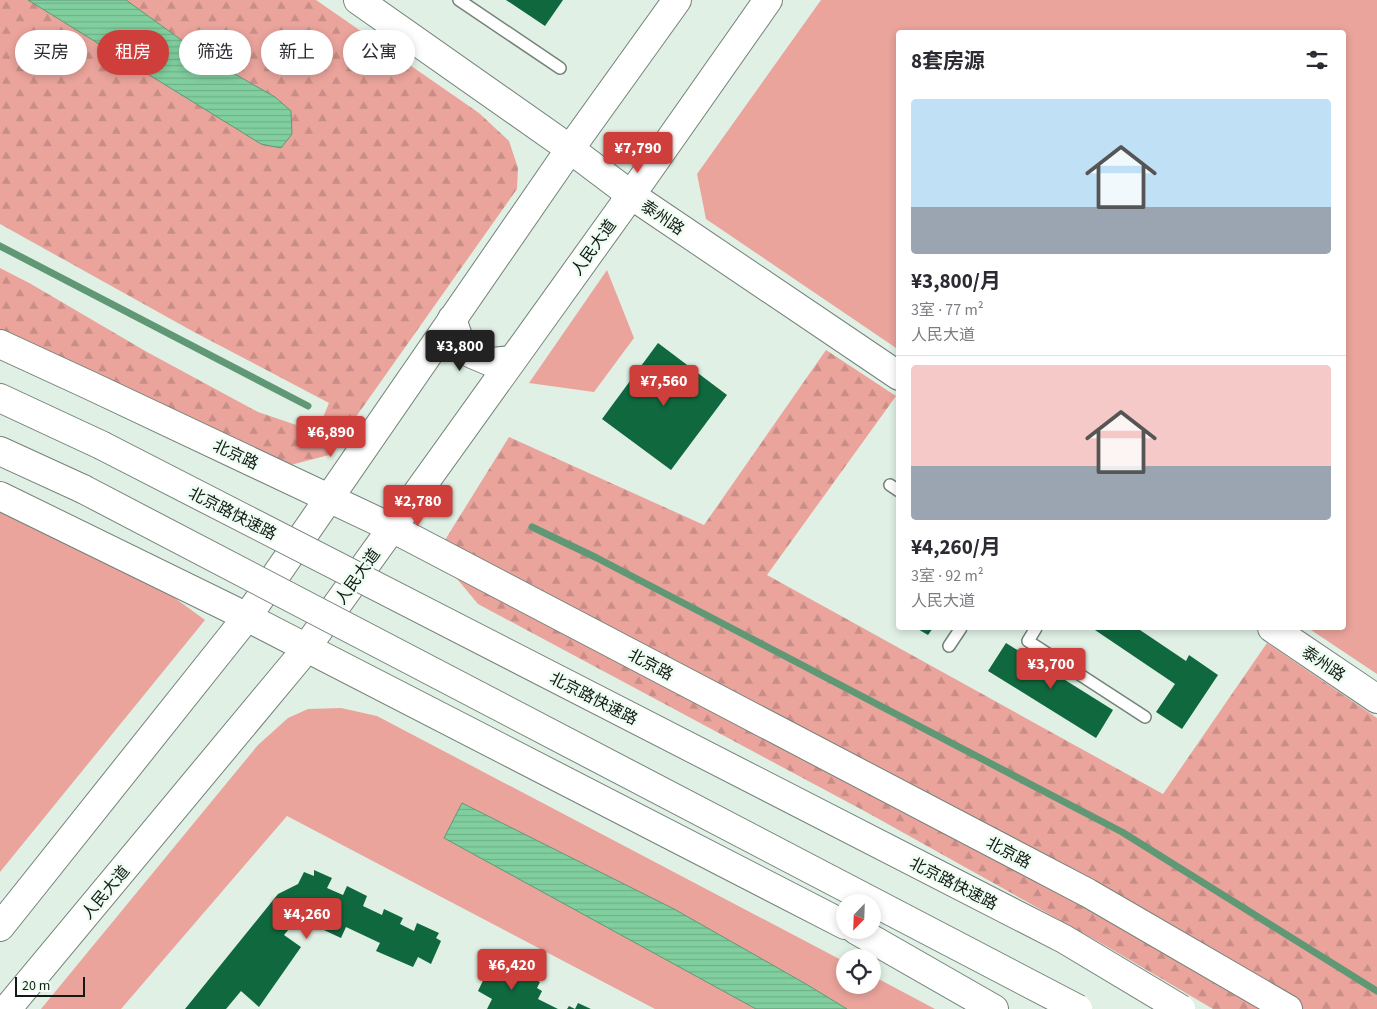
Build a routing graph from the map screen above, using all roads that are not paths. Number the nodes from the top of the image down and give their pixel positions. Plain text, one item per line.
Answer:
1 (358, 0) edge
2 (459, 0) edge
3 (677, 0) edge
4 (768, 0) edge
5 (560, 68) dead end
6 (570, 149) junction
7 (631, 195) junction
8 (452, 319) junction
9 (0, 344) edge
10 (512, 360) junction
11 (896, 374) edge
12 (0, 398) edge
13 (0, 451) edge
14 (0, 496) edge
15 (329, 498) junction
16 (392, 528) junction
17 (247, 617) junction
18 (960, 630) edge
19 (1035, 630) edge
20 (1275, 630) edge
21 (949, 646) dead end
22 (306, 648) junction
23 (1377, 698) edge
24 (1145, 717) dead end
25 (836, 919) edge
26 (0, 927) edge
27 (872, 939) edge
28 (9, 1009) edge
29 (994, 1009) edge
30 (1078, 1009) edge
31 (1181, 1009) edge
32 (1288, 1009) edge

1 - 6 main road, 泰州路
2 - 5 lane
3 - 6 main road
4 - 7 main road, 人民大道
6 - 7 main road, 泰州路
6 - 8 main road
7 - 10 main road, 人民大道
7 - 11 main road, 泰州路
8 - 10 main road
8 - 15 main road
9 - 15 main road, 北京路
10 - 16 main road, 人民大道
12 - 31 main road, 北京路快速路, bridge
13 - 30 main road, bridge
14 - 17 main road
15 - 16 main road, 北京路
15 - 17 main road
16 - 22 main road, 人民大道
16 - 32 main road, 北京路
17 - 22 main road
17 - 26 main road
18 - 21 lane
19 - 24 lane
20 - 23 main road, 泰州路
22 - 25 main road
22 - 28 main road, 人民大道
27 - 29 main road

